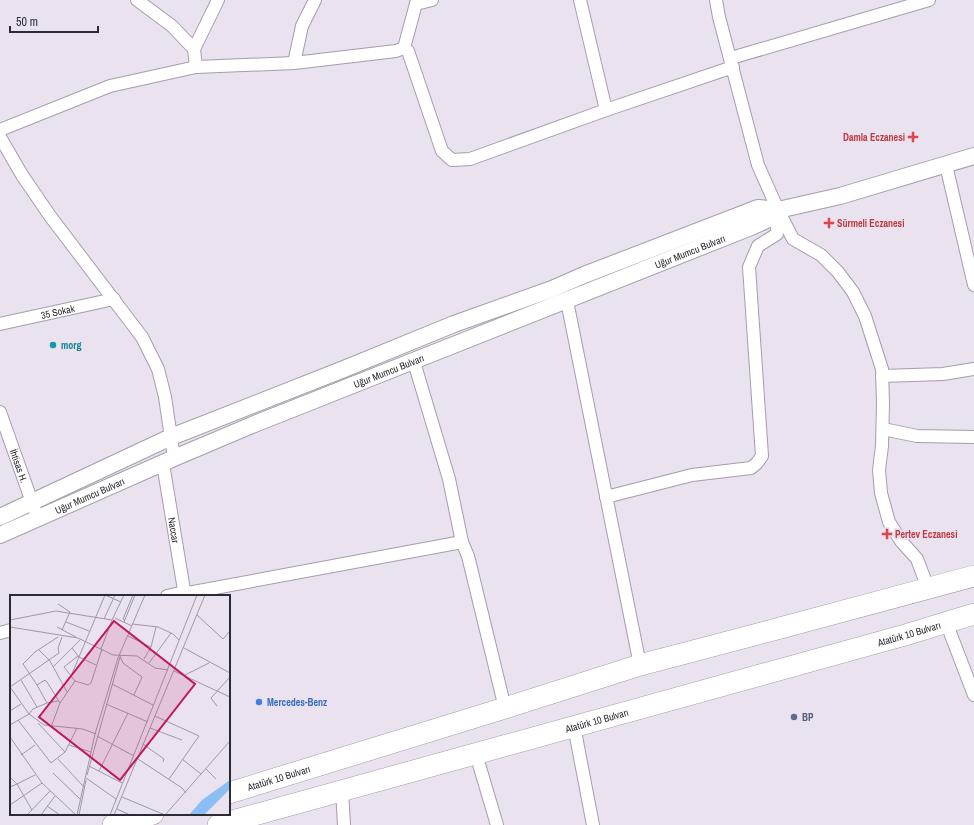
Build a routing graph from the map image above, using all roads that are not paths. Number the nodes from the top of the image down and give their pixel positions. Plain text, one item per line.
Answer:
1 (137, 0) edge
2 (218, 0) edge
3 (315, 0) edge
4 (432, 0) edge
5 (580, 0) edge
6 (716, 0) edge
7 (929, 0) edge
8 (416, 2) edge
9 (404, 48) junction
10 (194, 49) junction
11 (732, 62) junction
12 (294, 63) junction
13 (196, 67) junction
14 (606, 110) junction
15 (0, 130) edge
16 (0, 137) edge
17 (974, 156) edge
18 (946, 165) junction
19 (778, 210) junction
20 (974, 285) edge
21 (114, 298) junction
22 (567, 300) junction
23 (0, 324) edge
24 (414, 362) junction
25 (974, 369) edge
26 (882, 376) junction
27 (0, 412) edge
28 (883, 429) junction
29 (171, 437) junction
30 (974, 437) edge
31 (168, 461) junction
32 (606, 497) junction
33 (33, 503) junction
34 (0, 517) edge
35 (38, 519) junction
36 (0, 535) edge
37 (462, 542) junction
38 (974, 576) edge
39 (928, 588) junction
40 (185, 594) edge
41 (974, 614) edge
42 (946, 622) junction
43 (10, 630) edge
44 (0, 633) edge
45 (640, 665) junction
46 (974, 695) edge
47 (505, 708) junction
48 (574, 726) junction
49 (476, 754) junction
50 (342, 790) junction
51 (230, 793) edge
52 (149, 815) edge
53 (113, 825) edge
54 (220, 825) edge
55 (344, 825) edge
56 (497, 825) edge
57 (593, 825) edge

1 - 10 street
2 - 10 street
3 - 12 street
4 - 8 street
5 - 14 street
6 - 11 street
7 - 11 street
8 - 9 street
9 - 12 street
9 - 14 street
10 - 13 street
11 - 14 street
11 - 19 street
12 - 13 street
13 - 15 street
16 - 21 street, Naccar
17 - 18 street, Uğur Mumcu Bulvarı
18 - 19 street, Uğur Mumcu Bulvarı
18 - 20 street
19 - 22 street, Uğur Mumcu Bulvarı
19 - 26 street
19 - 29 street, Uğur Mumcu Bulvarı
19 - 32 street
21 - 23 street, 35 Sokak
21 - 29 street, Naccar
22 - 24 street, Uğur Mumcu Bulvarı
22 - 32 street
24 - 31 street, Uğur Mumcu Bulvarı
24 - 37 street
25 - 26 street
26 - 28 street
27 - 33 street, İhtisas H.
28 - 30 street
28 - 39 street
29 - 31 street, Naccar
29 - 33 street, Uğur Mumcu Bulvarı
31 - 35 street, Uğur Mumcu Bulvarı
31 - 40 street, Naccar
32 - 45 street
33 - 34 street, Uğur Mumcu Bulvarı
33 - 35 street, İhtisas H.
35 - 36 street, Uğur Mumcu Bulvarı
37 - 40 street
37 - 47 street
38 - 39 highway, Atatürk 10 Bulvarı
39 - 45 highway, Atatürk 10 Bulvarı
41 - 42 highway, Atatürk 10 Bulvarı
42 - 46 street
42 - 48 highway, Atatürk 10 Bulvarı
43 - 44 street
45 - 47 highway, Atatürk 10 Bulvarı
47 - 51 highway, Atatürk 10 Bulvarı
48 - 49 highway, Atatürk 10 Bulvarı
48 - 57 street
49 - 50 highway, Atatürk 10 Bulvarı
49 - 56 street
50 - 54 highway, Atatürk 10 Bulvarı
50 - 55 street
52 - 53 highway

